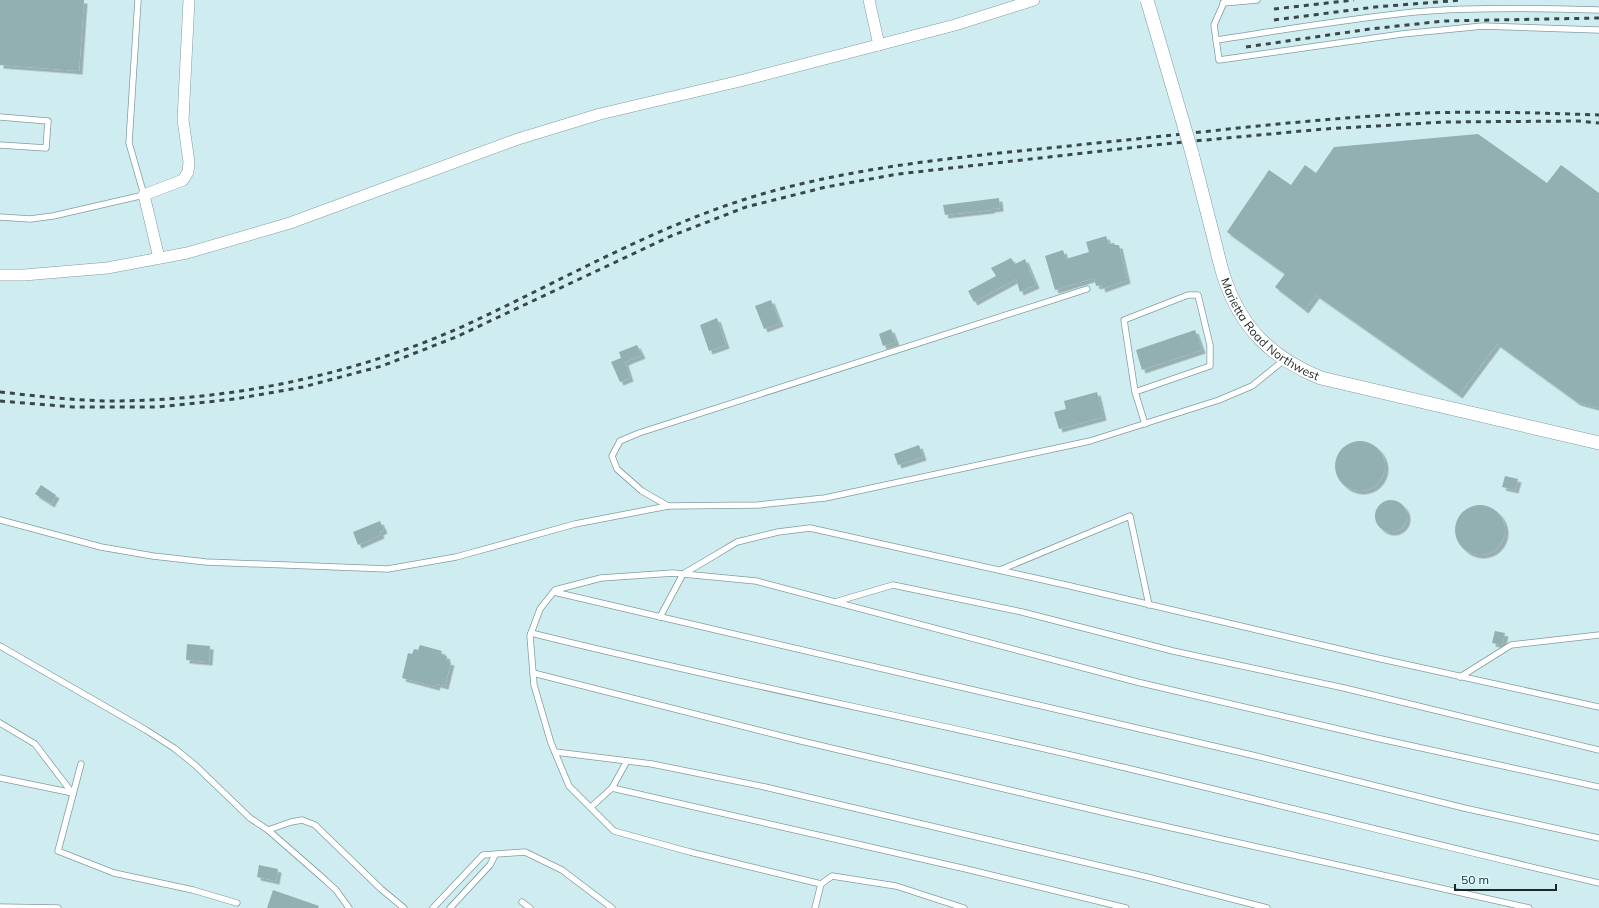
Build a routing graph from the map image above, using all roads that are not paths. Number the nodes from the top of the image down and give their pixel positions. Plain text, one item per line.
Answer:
1 (138, 0) edge
2 (189, 0) edge
3 (869, 0) edge
4 (1034, 0) edge
5 (1147, 0) edge
6 (1256, 0) edge
7 (1224, 2) edge
8 (1599, 10) edge
9 (1599, 30) edge
10 (1216, 40) junction
11 (879, 45) junction
12 (0, 117) edge
13 (0, 145) edge
14 (144, 195) junction
15 (0, 217) edge
16 (159, 258) junction
17 (0, 275) edge
18 (1087, 289) dead end
19 (1284, 360) junction
20 (1135, 392) junction
21 (1145, 424) junction
22 (1599, 443) edge
23 (668, 506) junction
24 (0, 520) edge
25 (999, 571) junction
26 (683, 574) junction
27 (554, 592) junction
28 (834, 602) junction
29 (1149, 605) junction
30 (660, 617) junction
31 (531, 633) junction
32 (1599, 635) edge
33 (0, 646) edge
34 (533, 672) junction
35 (1460, 677) junction
36 (1599, 707) edge
37 (0, 723) edge
38 (1599, 750) edge
39 (555, 752) junction
40 (627, 761) junction
41 (81, 764) dead end
42 (0, 778) edge
43 (1599, 787) edge
44 (612, 788) junction
45 (74, 794) junction
46 (591, 807) junction
47 (268, 830) junction
48 (1599, 838) edge
49 (495, 854) junction
50 (1599, 883) edge
51 (821, 884) junction
52 (522, 902) dead end
53 (237, 903) dead end
54 (0, 907) edge
55 (58, 908) edge
56 (349, 908) edge
57 (404, 908) edge
58 (433, 908) edge
59 (450, 908) edge
60 (530, 908) edge
61 (612, 908) edge
62 (815, 908) edge
63 (964, 908) edge
64 (1126, 908) edge
65 (1267, 908) edge
66 (1529, 908) edge

1 - 14 lane
2 - 14 street
3 - 11 street
4 - 11 street
5 - 19 street, Marietta Road Northwest, bridge
6 - 7 lane
7 - 10 lane
8 - 10 lane
9 - 10 lane
11 - 16 street
12 - 13 lane
14 - 15 lane
14 - 16 street
16 - 17 street
18 - 23 lane
19 - 21 lane
19 - 22 street, Marietta Road Northwest
20 - 20 lane
20 - 21 lane
21 - 23 lane
23 - 24 lane
25 - 26 lane
25 - 29 lane
25 - 29 lane
26 - 27 lane
26 - 28 lane
26 - 30 lane
27 - 30 lane
27 - 31 lane
28 - 38 lane
28 - 43 lane
29 - 35 lane
30 - 48 lane
31 - 34 lane
31 - 50 lane
32 - 35 lane
33 - 47 lane
34 - 39 lane
34 - 66 lane
35 - 36 lane
37 - 45 lane
39 - 40 lane
39 - 46 lane
40 - 44 lane
40 - 65 lane
41 - 45 lane
42 - 45 lane
44 - 46 lane
44 - 64 lane
45 - 53 lane
46 - 51 lane
47 - 56 lane
47 - 57 lane
49 - 58 lane
49 - 59 lane
49 - 61 lane
51 - 62 lane
51 - 63 lane
52 - 60 lane
54 - 55 lane

